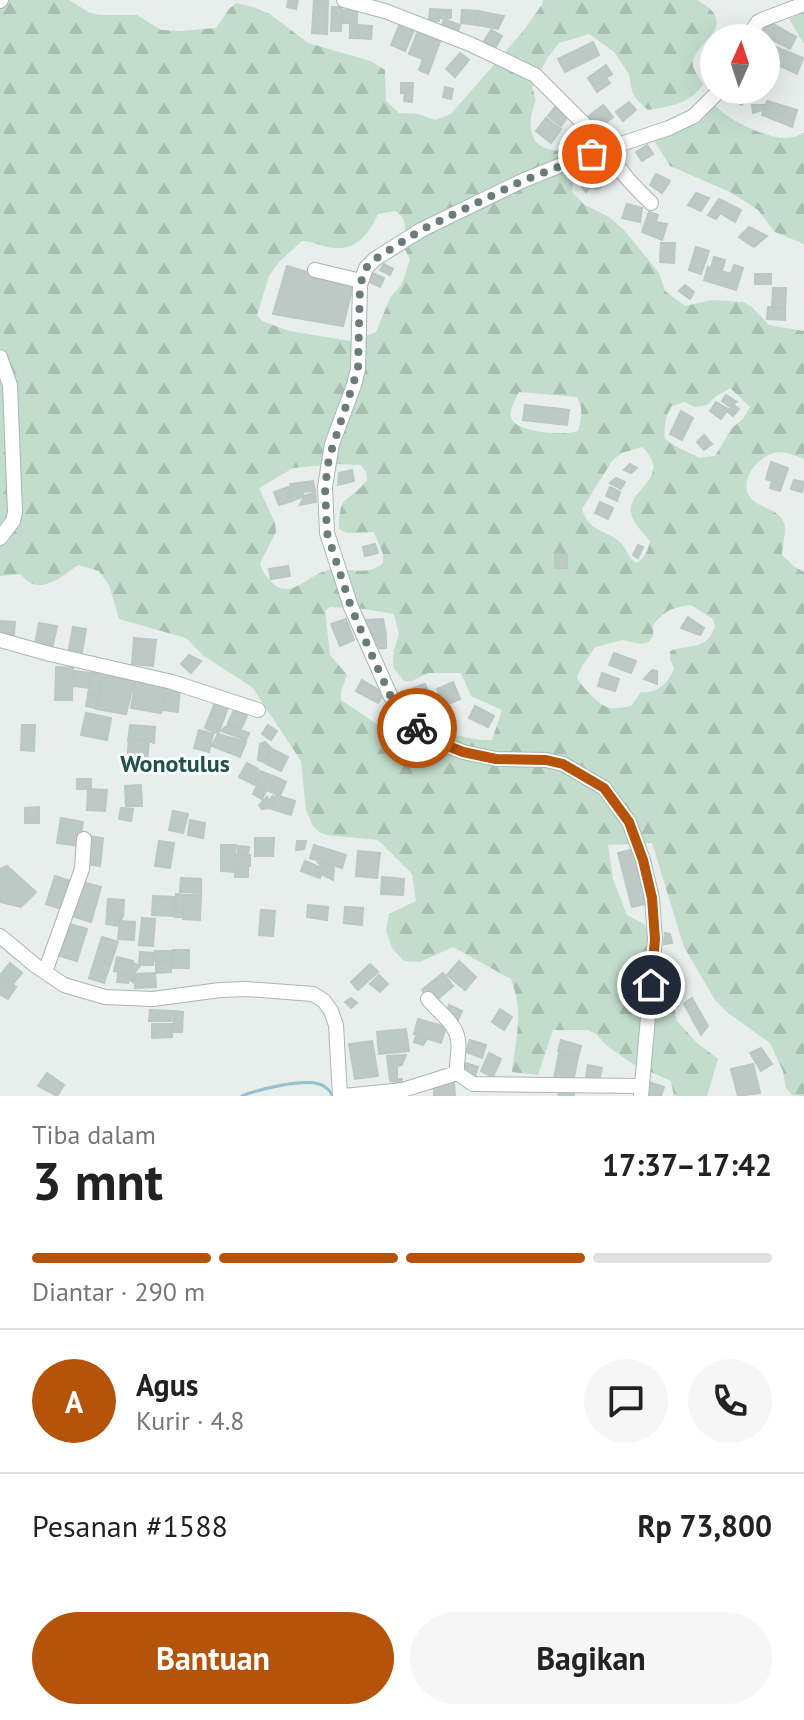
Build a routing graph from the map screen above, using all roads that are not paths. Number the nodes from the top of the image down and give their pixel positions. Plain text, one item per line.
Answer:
1 (344, 0) edge
2 (804, 4) edge
3 (757, 24) edge
4 (706, 104) edge
5 (608, 148) junction
6 (651, 203) dead end
7 (315, 270) dead end
8 (361, 281) junction
9 (0, 357) edge
10 (0, 538) edge
11 (0, 640) edge
12 (258, 710) dead end
13 (84, 839) dead end
14 (0, 936) edge
15 (45, 972) junction
16 (428, 999) dead end
17 (457, 1073) junction
18 (641, 1091) edge
19 (342, 1096) edge

1 - 5 street
2 - 3 street
4 - 5 street
5 - 6 street
5 - 8 street
7 - 8 street
8 - 18 street
9 - 10 street
11 - 12 street
13 - 15 street
14 - 15 street
15 - 19 street
16 - 17 street
17 - 18 street
17 - 19 street

